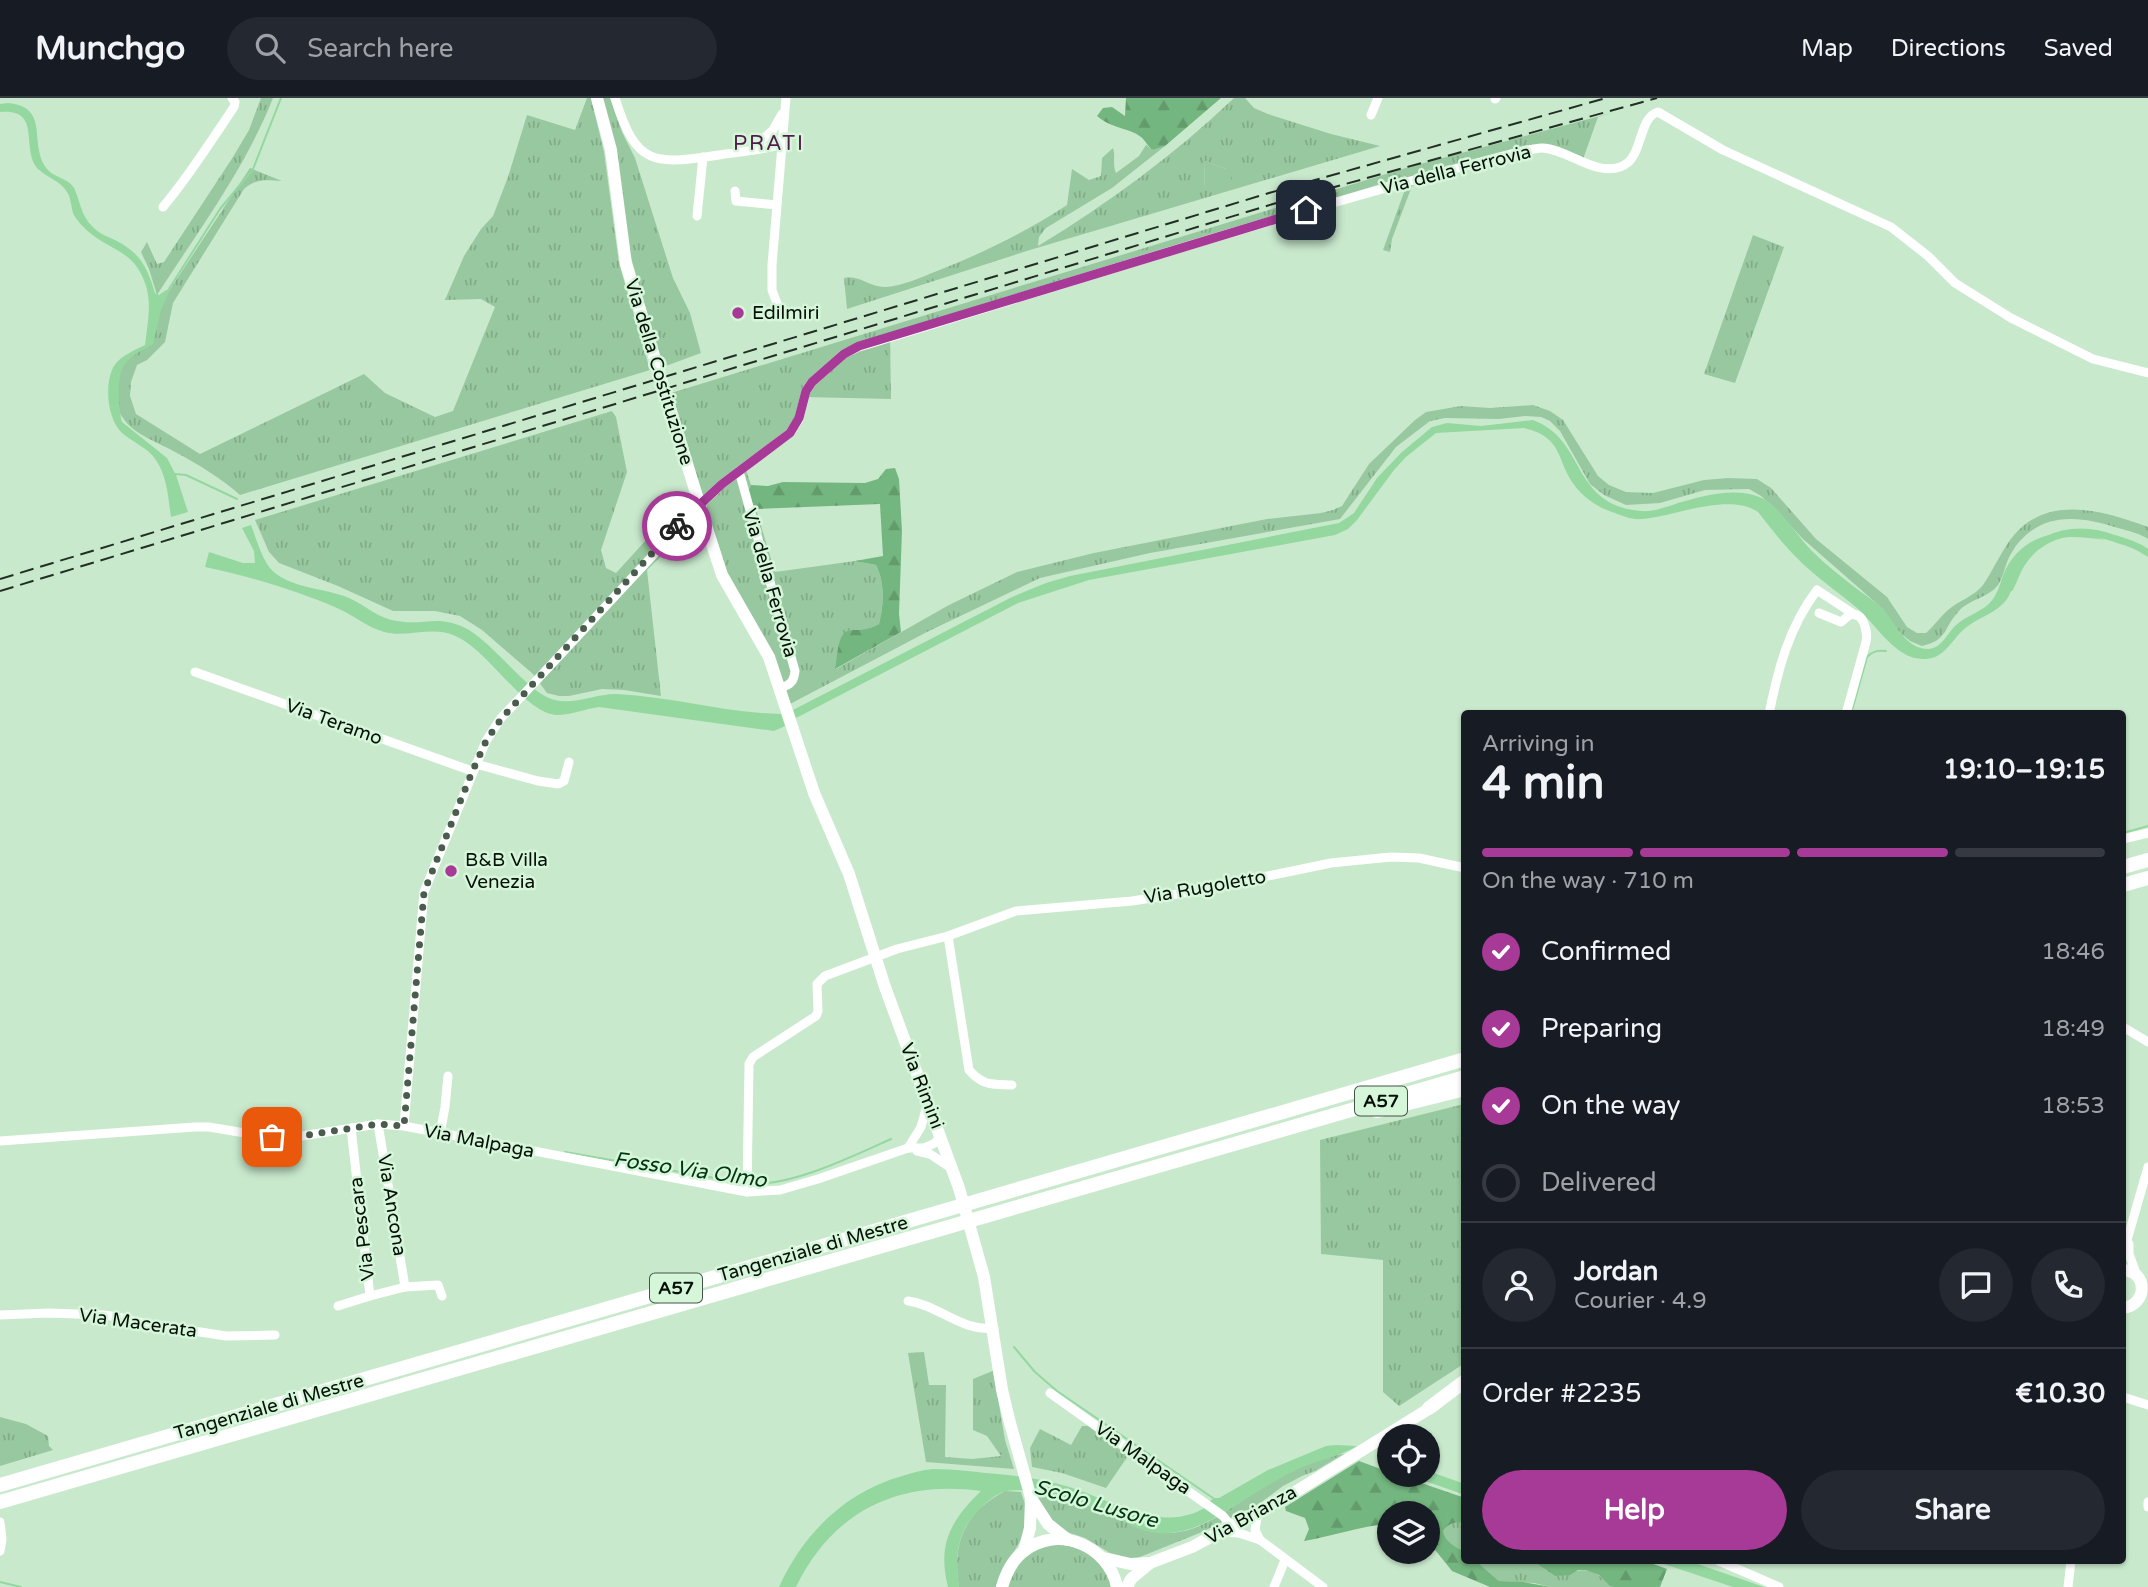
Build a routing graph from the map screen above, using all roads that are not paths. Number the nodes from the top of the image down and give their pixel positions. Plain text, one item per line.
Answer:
1 (232, 98) edge
2 (597, 98) edge
3 (615, 98) edge
4 (1378, 98) edge
5 (785, 103) edge
6 (1371, 115) dead end
7 (782, 144) junction
8 (758, 146) junction
9 (703, 157) junction
10 (780, 166) junction
11 (735, 191) dead end
12 (776, 205) junction
13 (163, 206) dead end
14 (697, 216) dead end
15 (782, 317) dead end
16 (2148, 373) edge
17 (739, 471) junction
18 (1819, 613) dead end
19 (1855, 615) junction
20 (195, 672) dead end
21 (780, 688) junction
22 (786, 709) joint
23 (1770, 710) edge
24 (1847, 710) edge
25 (569, 762) dead end
26 (474, 768) junction
27 (2148, 832) edge
28 (2126, 838) edge
29 (2148, 860) edge
30 (2126, 866) edge
31 (1461, 867) edge
32 (2148, 878) edge
33 (2126, 884) edge
34 (948, 936) junction
35 (875, 957) junction
36 (2126, 1029) edge
37 (2148, 1042) edge
38 (1461, 1060) edge
39 (448, 1076) dead end
40 (1461, 1078) edge
41 (1012, 1085) dead end
42 (1461, 1090) edge
43 (928, 1102) junction
44 (378, 1124) junction
45 (404, 1126) junction
46 (1297, 1126) junction
47 (351, 1128) junction
48 (440, 1133) junction
49 (940, 1134) junction
50 (0, 1141) edge
51 (908, 1149) junction
52 (2148, 1167) edge
53 (951, 1168) junction
54 (747, 1186) junction
55 (2130, 1231) junction
56 (2126, 1244) edge
57 (2129, 1271) edge
58 (2146, 1286) edge
59 (405, 1287) junction
60 (370, 1296) junction
61 (442, 1296) dead end
62 (908, 1301) dead end
63 (2143, 1302) edge
64 (338, 1306) dead end
65 (2126, 1308) edge
66 (0, 1315) edge
67 (994, 1328) junction
68 (275, 1335) dead end
69 (1461, 1384) edge
70 (1461, 1388) edge
71 (1050, 1393) dead end
72 (2126, 1399) edge
73 (2148, 1405) edge
74 (1429, 1408) junction
75 (0, 1485) edge
76 (1030, 1495) junction
77 (0, 1502) edge
78 (2148, 1502) edge
79 (2148, 1507) edge
80 (1258, 1512) junction
81 (1, 1525) edge
82 (1227, 1530) junction
83 (1068, 1539) junction
84 (1260, 1540) junction
85 (0, 1550) edge
86 (1024, 1551) junction
87 (1103, 1558) junction
88 (1285, 1560) junction
89 (1150, 1563) junction
90 (1725, 1564) edge
91 (2071, 1564) edge
92 (1319, 1586) edge
93 (1002, 1587) edge
94 (1117, 1587) edge
95 (1127, 1587) edge
96 (1274, 1587) edge
97 (1779, 1587) edge
98 (2068, 1587) edge

1 - 13 street
2 - 21 main road, Via della Costituzione
3 - 9 street
4 - 6 street
5 - 7 street
5 - 8 street
7 - 8 street
7 - 10 street
8 - 9 street
8 - 10 street
9 - 14 street
10 - 12 street
11 - 12 street
12 - 15 street
16 - 17 street, Via della Ferrovia
17 - 21 street, Via della Ferrovia
17 - 26 street, Via della Ferrovia
18 - 19 street
19 - 23 street
19 - 24 street
20 - 26 street, Via Teramo
21 - 22 main road, Via della Costituzione
22 - 35 main road, Via Rimini
25 - 26 street, Via Teramo
26 - 45 street, Via della Ferrovia
27 - 28 street
29 - 30 highway
31 - 34 street, Via Rugoletto
32 - 33 highway
34 - 35 street, Via Rugoletto
34 - 41 street
35 - 43 main road, Via Rimini
35 - 54 street, Via Rugoletto
36 - 37 street
38 - 75 highway, Tangenziale di Mestre / A57
39 - 48 street
40 - 46 highway, Tangenziale di Mestre / A57
42 - 46 highway, A57
43 - 49 main road, Via Rimini
43 - 51 street
44 - 45 street, Via Malpaga
44 - 47 street, Via Malpaga
44 - 59 street, Via Ancona
45 - 48 street, Via Malpaga
46 - 77 highway, Tangenziale di Mestre / A57
47 - 50 street, Via Malpaga
47 - 60 street, Via Pescara
48 - 54 street, Via Malpaga
49 - 51 street, Via Malpaga
49 - 53 main road, Via Rimini
51 - 53 street
51 - 54 street, Via Malpaga
52 - 55 street
53 - 67 main road, Via Rimini
55 - 56 street
55 - 57 street
57 - 58 main road
58 - 63 main road
59 - 60 street
59 - 61 street
60 - 64 street, Via Pescara
62 - 67 street
63 - 65 main road
66 - 68 street, Via Macerata
67 - 76 main road, Via Rimini
69 - 74 highway
70 - 74 main road
71 - 82 street, Via Malpaga
72 - 73 street
74 - 80 main road, Via Brianza
76 - 83 main road
76 - 86 main road
78 - 79 street
80 - 82 main road, Via Brianza
80 - 84 street
81 - 85 street
82 - 84 street
82 - 89 main road, Via Brianza
83 - 86 main road
83 - 87 main road
84 - 88 street
86 - 93 main road
87 - 89 main road, Via Brianza
87 - 94 main road
88 - 92 street
88 - 96 street
89 - 95 main road, Via Brianza
90 - 97 street
91 - 98 street

